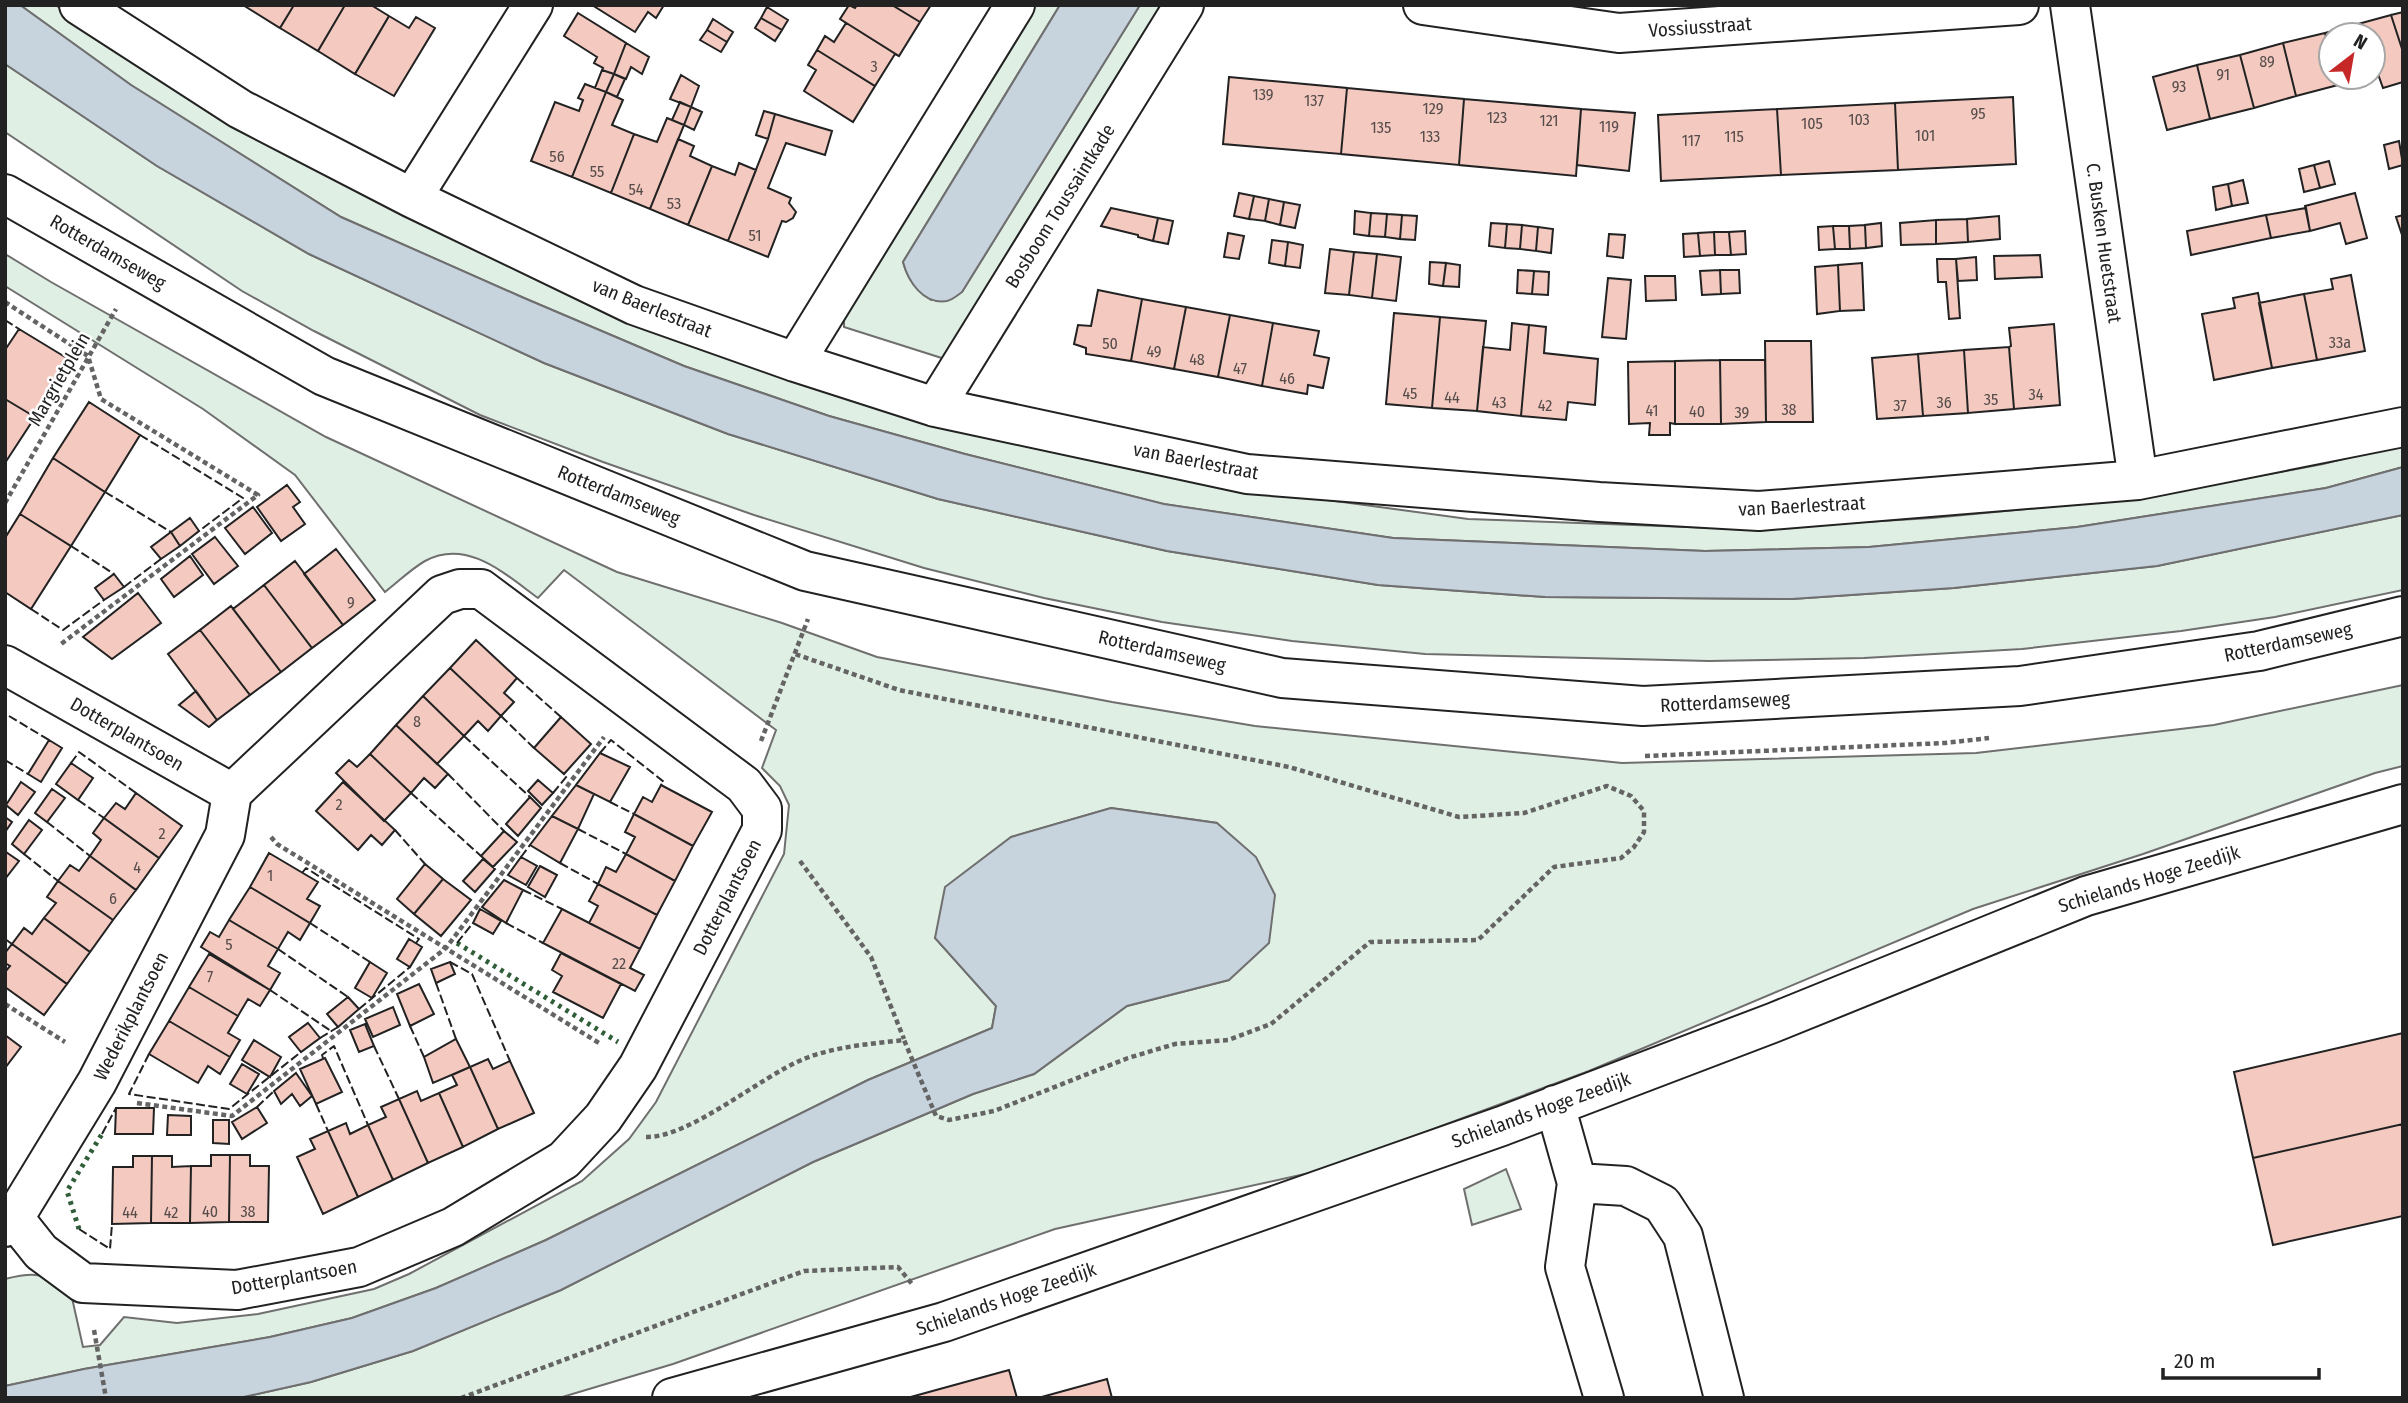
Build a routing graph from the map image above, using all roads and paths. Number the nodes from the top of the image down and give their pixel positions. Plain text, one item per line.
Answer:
1 (79, 5) edge
2 (533, 5) edge
3 (1015, 5) edge
4 (1184, 5) edge
5 (1423, 5) edge
6 (2020, 5) edge
7 (2070, 5) edge
8 (5, 194) edge
9 (412, 198) junction
10 (5, 302) edge
11 (118, 306) dead end
12 (88, 356) junction
13 (795, 362) junction
14 (935, 407) junction
15 (2403, 427) edge
16 (2138, 480) junction
17 (5, 503) edge
18 (810, 615) dead end
19 (2403, 616) edge
20 (796, 654) junction
21 (13, 669) edge
22 (630, 699) junction
23 (744, 785) junction
24 (232, 793) junction
25 (2403, 804) edge
26 (762, 830) junction
27 (446, 948) junction
28 (5, 1004) edge
29 (904, 1040) junction
30 (638, 1067) junction
31 (97, 1082) junction
32 (1555, 1105) junction
33 (603, 1118) junction
34 (1577, 1183) junction
35 (10, 1222) edge
36 (944, 1322) junction
37 (101, 1364) dead end
38 (106, 1398) edge
39 (461, 1398) edge
40 (672, 1398) edge
41 (1604, 1398) edge
42 (1724, 1398) edge

1 - 9 street, van Baerlestraat
2 - 9 street
3 - 13 street
4 - 14 street, Bosboom Toussaintkade
5 - 6 street, Vossiusstraat
7 - 16 street, C. Busken Huetstraat
8 - 19 street, Rotterdamseweg
9 - 13 street, van Baerlestraat
10 - 12 path
11 - 12 path, Margrietplein
12 - 17 path, Margrietplein
12 - 21 path
13 - 14 street, van Baerlestraat
14 - 16 street, van Baerlestraat
15 - 16 street, van Baerlestraat
18 - 20 path
20 - 23 path
20 - 29 path
21 - 24 street, Dotterplantsoen
22 - 23 street, Dotterplantsoen
22 - 24 street, Dotterplantsoen
22 - 27 path
23 - 26 street, Dotterplantsoen
24 - 27 path
24 - 31 street, Wederikplantsoen
25 - 32 street, Schielands Hoge Zeedijk
26 - 29 path
26 - 30 street, Dotterplantsoen
27 - 30 path
27 - 31 path
28 - 31 path
29 - 33 path
30 - 33 street, Dotterplantsoen
31 - 35 street, Wederikplantsoen
32 - 34 street
32 - 36 street, Schielands Hoge Zeedijk
33 - 35 street, Dotterplantsoen
34 - 41 street
34 - 42 street
36 - 39 path
36 - 40 street, Schielands Hoge Zeedijk
37 - 38 path

